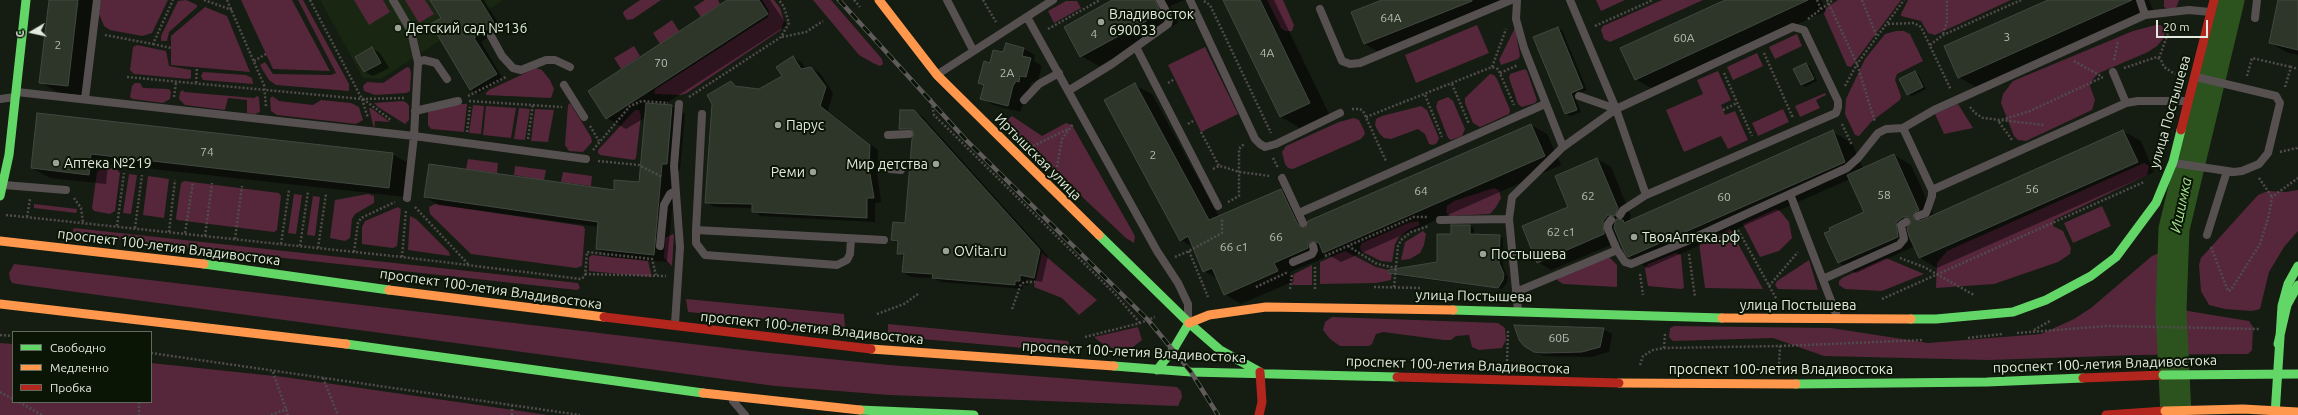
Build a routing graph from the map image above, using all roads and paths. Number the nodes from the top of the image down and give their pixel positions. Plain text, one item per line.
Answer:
1 (26, 0) edge
2 (97, 0) edge
3 (173, 0) edge
4 (204, 0) edge
5 (227, 0) edge
6 (310, 0) edge
7 (393, 0) edge
8 (779, 0) edge
9 (854, 0) edge
10 (879, 0) edge
11 (947, 0) edge
12 (983, 0) edge
13 (1053, 0) edge
14 (1100, 0) edge
15 (1160, 0) edge
16 (1190, 0) edge
17 (1512, 0) edge
18 (1517, 0) edge
19 (1570, 0) edge
20 (1653, 0) edge
21 (1817, 0) edge
22 (1833, 0) edge
23 (1862, 0) edge
24 (1904, 0) edge
25 (1947, 0) edge
26 (2011, 0) edge
27 (2021, 0) edge
28 (2140, 0) edge
29 (2214, 0) edge
30 (2257, 0) edge
31 (1828, 2) edge
32 (2012, 4) junction
33 (1320, 9) dead end
34 (1821, 9) junction
35 (232, 10) junction
36 (864, 12) dead end
37 (2211, 12) junction
38 (2172, 13) junction
39 (2145, 15) junction
40 (1027, 17) junction
41 (2255, 18) dead end
42 (824, 21) dead end
43 (1508, 22) dead end
44 (1888, 24) junction
45 (2121, 26) junction
46 (1799, 27) junction
47 (1583, 31) junction
48 (1002, 32) junction
49 (93, 33) junction
50 (1943, 35) junction
51 (491, 36) dead end
52 (1037, 36) junction
53 (782, 37) junction
54 (1878, 37) junction
55 (1760, 42) junction
56 (153, 44) junction
57 (1930, 45) junction
58 (1136, 47) junction
59 (171, 48) dead end
60 (973, 50) junction
61 (2059, 53) junction
62 (266, 54) dead end
63 (2159, 58) junction
64 (254, 61) junction
65 (1528, 61) junction
66 (1719, 61) junction
67 (418, 62) junction
68 (1857, 64) junction
69 (197, 67) dead end
70 (570, 67) dead end
71 (1492, 67) junction
72 (2291, 67) junction
73 (2298, 69) edge
74 (521, 70) junction
75 (2113, 72) junction
76 (1058, 73) junction
77 (1500, 73) junction
78 (938, 75) junction
79 (127, 77) dead end
80 (2103, 77) junction
81 (2179, 77) dead end
82 (2196, 77) junction
83 (446, 79) dead end
84 (196, 83) junction
85 (1452, 84) junction
86 (564, 85) dead end
87 (2244, 88) junction
88 (265, 90) junction
89 (1068, 91) junction
90 (1508, 91) dead end
91 (928, 92) dead end
92 (16, 94) junction
93 (1425, 95) junction
94 (1579, 96) dead end
95 (416, 97) junction
96 (1959, 98) junction
97 (0, 99) edge
98 (85, 99) junction
99 (362, 99) junction
100 (1024, 100) dead end
101 (458, 101) junction
102 (470, 101) junction
103 (1838, 101) junction
104 (2190, 102) junction
105 (1737, 103) junction
106 (2126, 103) junction
107 (2280, 103) junction
108 (533, 104) junction
109 (679, 104) junction
110 (1545, 104) junction
111 (562, 107) dead end
112 (1616, 110) junction
113 (1723, 110) dead end
114 (415, 111) junction
115 (1340, 113) joint
116 (1836, 113) junction
117 (702, 114) dead end
118 (584, 117) joint
119 (1082, 117) junction
120 (1366, 117) junction
121 (267, 120) junction
122 (1998, 121) junction
123 (394, 122) dead end
124 (1068, 128) junction
125 (1903, 128) junction
126 (2071, 128) junction
127 (1798, 129) junction
128 (372, 132) junction
129 (1201, 132) dead end
130 (1878, 133) junction
131 (909, 134) dead end
132 (888, 135) dead end
133 (414, 136) junction
134 (1474, 136) junction
135 (599, 141) junction
136 (465, 143) junction
137 (1272, 145) junction
138 (1241, 146) dead end
139 (1563, 147) junction
140 (1757, 147) junction
141 (2298, 147) edge
142 (1447, 148) junction
143 (1026, 149) dead end
144 (526, 151) junction
145 (2018, 151) junction
146 (0, 153) edge
147 (2268, 153) junction
148 (10, 155) junction
149 (1384, 156) dead end
150 (1858, 158) junction
151 (586, 159) joint
152 (607, 162) dead end
153 (2173, 162) junction
154 (2252, 168) junction
155 (890, 169) dead end
156 (901, 170) dead end
157 (2226, 171) junction
158 (1239, 172) junction
159 (124, 173) dead end
160 (1056, 173) dead end
161 (142, 175) dead end
162 (1282, 178) junction
163 (2298, 178) edge
164 (175, 180) dead end
165 (193, 182) dead end
166 (212, 183) dead end
167 (4, 185) junction
168 (2146, 185) dead end
169 (242, 186) dead end
170 (31, 187) junction
171 (675, 187) junction
172 (66, 190) joint
173 (289, 190) dead end
174 (1932, 190) junction
175 (308, 192) dead end
176 (326, 194) dead end
177 (1790, 194) junction
178 (1646, 195) junction
179 (0, 196) edge
180 (1239, 196) dead end
181 (2272, 197) junction
182 (407, 198) junction
183 (1218, 206) joint
184 (1299, 213) junction
185 (1620, 214) dead end
186 (0, 215) edge
187 (1918, 216) dead end
188 (27, 217) junction
189 (1509, 219) junction
190 (1440, 220) junction
191 (1611, 220) dead end
192 (1733, 221) junction
193 (1906, 222) dead end
194 (83, 223) junction
195 (1303, 223) dead end
196 (117, 226) junction
197 (135, 228) junction
198 (696, 230) junction
199 (169, 232) junction
200 (186, 233) junction
201 (2207, 235) joint
202 (205, 236) junction
203 (235, 239) junction
204 (851, 239) junction
205 (884, 240) dead end
206 (0, 241) edge
207 (1687, 241) junction
208 (281, 244) junction
209 (300, 246) junction
210 (660, 246) dead end
211 (1313, 246) dead end
212 (1348, 246) junction
213 (1799, 247) dead end
214 (318, 248) junction
215 (1891, 249) junction
216 (1617, 250) junction
217 (354, 252) junction
218 (402, 257) junction
219 (1322, 257) dead end
220 (1315, 260) dead end
221 (1638, 261) junction
222 (1293, 262) dead end
223 (469, 265) junction
224 (2298, 266) edge
225 (1396, 268) junction
226 (585, 274) junction
227 (1937, 275) junction
228 (1823, 279) junction
229 (1035, 282) dead end
230 (2298, 285) edge
231 (1769, 286) junction
232 (1394, 287) dead end
233 (1252, 289) dead end
234 (1290, 289) dead end
235 (1315, 289) dead end
236 (1516, 292) junction
237 (918, 294) dead end
238 (1643, 295) dead end
239 (1695, 297) dead end
240 (1967, 297) dead end
241 (1210, 300) dead end
242 (1777, 300) dead end
243 (1887, 300) dead end
244 (0, 304) edge
245 (1174, 308) junction
246 (1012, 309) dead end
247 (1519, 311) junction
248 (877, 314) dead end
249 (1838, 319) junction
250 (1140, 323) junction
251 (1189, 323) junction
252 (674, 327) junction
253 (2034, 330) dead end
254 (2267, 330) dead end
255 (0, 335) edge
256 (12, 336) edge
257 (1085, 337) dead end
258 (2278, 344) junction
259 (152, 354) edge
260 (1786, 365) dead end
261 (1640, 366) dead end
262 (1158, 370) junction
263 (273, 372) junction
264 (1260, 372) junction
265 (2298, 374) edge
266 (324, 378) junction
267 (0, 392) edge
268 (728, 396) junction
269 (12, 398) edge
270 (21, 403) edge
271 (139, 403) edge
272 (512, 406) junction
273 (286, 409) junction
274 (2298, 412) edge
275 (573, 414) edge
276 (42, 415) edge
277 (139, 415) edge
278 (271, 415) edge
279 (288, 415) edge
280 (338, 415) edge
281 (512, 415) edge
282 (580, 415) edge
283 (745, 415) edge
284 (974, 415) edge
285 (1258, 415) edge
286 (2106, 415) edge
287 (2275, 415) edge

1 - 92 main road
2 - 49 lane
3 - 56 path
4 - 35 path
5 - 35 path
6 - 99 path
7 - 67 lane
8 - 53 path
9 - 36 path
10 - 78 main road, Иртышская улица
11 - 60 lane
12 - 48 path
13 - 40 lane
14 - 52 path
15 - 58 lane
16 - 137 lane
16 - 137 path
17 - 33 lane
18 - 65 lane
19 - 47 lane
20 - 47 path
21 - 34 path
22 - 31 path
23 - 54 path
24 - 44 path
25 - 50 path
26 - 32 path
27 - 32 path
28 - 39 lane
29 - 37 main road, улица Постышева
30 - 41 lane
31 - 34 path
31 - 68 path
32 - 50 path
34 - 46 path
35 - 64 path
37 - 38 lane
37 - 82 main road, улица Постышева
38 - 39 lane
38 - 63 path
39 - 45 lane
40 - 48 lane
40 - 52 lane
42 - 53 path
43 - 71 path
44 - 54 path
44 - 57 path
45 - 61 lane
45 - 75 path
46 - 55 lane
46 - 103 lane
47 - 112 lane
48 - 60 lane
49 - 56 path
49 - 98 lane
50 - 57 path
51 - 74 lane
52 - 76 lane
53 - 109 path
54 - 68 path
55 - 66 lane
55 - 127 path
56 - 59 path
57 - 96 path
58 - 89 lane
58 - 183 lane
60 - 78 lane
61 - 80 path
61 - 96 lane
62 - 64 path
63 - 75 path
63 - 81 path
64 - 88 path
65 - 77 path
65 - 110 lane
66 - 105 path
66 - 112 lane
67 - 83 lane
67 - 95 lane
68 - 103 path
68 - 130 path
69 - 84 path
70 - 74 lane
71 - 77 path
71 - 85 path
72 - 73 path
72 - 87 path
72 - 107 path
74 - 101 path
75 - 80 path
75 - 106 lane
76 - 89 lane
76 - 100 lane
77 - 90 path
78 - 245 main road, Иртышская улица
79 - 84 path
80 - 122 path
82 - 87 lane
82 - 104 main road, улица Постышева
84 - 88 path
85 - 93 path
85 - 134 path
86 - 118 lane
87 - 107 lane
88 - 99 path
88 - 121 path
89 - 119 lane
91 - 250 path
92 - 97 lane
92 - 98 lane
92 - 148 main road
93 - 120 path
93 - 142 path
94 - 112 lane
95 - 99 path
95 - 114 lane
96 - 122 path
96 - 125 lane
98 - 121 lane
99 - 123 path
99 - 128 path
101 - 102 path
101 - 114 lane
102 - 108 path
102 - 136 path
103 - 116 lane
104 - 106 lane
104 - 153 main road, улица Постышева
105 - 113 path
105 - 140 path
106 - 126 lane
107 - 147 lane
108 - 111 path
108 - 144 path
109 - 135 path
109 - 171 lane
110 - 134 lane
110 - 139 lane
112 - 139 lane
112 - 178 lane
114 - 133 lane
115 - 120 path
115 - 137 lane
116 - 127 lane
116 - 150 path
117 - 198 lane
118 - 135 path
119 - 124 path
119 - 251 lane
120 - 149 path
121 - 128 lane
122 - 126 path
122 - 145 path
124 - 143 path
124 - 160 path
125 - 130 lane
125 - 174 lane
126 - 145 lane
127 - 140 lane
128 - 133 lane
129 - 158 path
130 - 150 lane
131 - 132 lane
133 - 136 lane
133 - 182 lane
134 - 142 lane
135 - 151 path
136 - 144 lane
137 - 162 path
138 - 158 path
139 - 189 lane
140 - 178 lane
141 - 147 path
142 - 184 lane
144 - 151 lane
145 - 174 lane
146 - 148 lane
147 - 154 lane
148 - 167 main road
150 - 177 lane
152 - 171 path
153 - 157 lane
153 - 249 main road, улица Постышева
154 - 157 lane
154 - 181 path
155 - 156 lane
157 - 201 lane
158 - 162 path
158 - 180 path
159 - 196 path
161 - 197 path
162 - 184 lane
163 - 181 path
164 - 199 path
165 - 200 path
166 - 202 path
167 - 170 lane
167 - 179 main road
168 - 227 path
169 - 203 path
170 - 172 lane
170 - 188 path
171 - 210 lane
171 - 252 lane
172 - 194 path
173 - 208 path
174 - 187 lane
175 - 209 path
176 - 214 path
177 - 192 lane
177 - 228 lane
178 - 185 lane
181 - 201 path
182 - 217 path
182 - 218 path
182 - 223 path
183 - 241 path
184 - 195 lane
186 - 188 path
188 - 194 path
189 - 190 lane
189 - 236 lane
190 - 212 path
190 - 225 path
191 - 216 lane
192 - 207 lane
192 - 231 path
193 - 215 lane
194 - 196 path
196 - 197 path
197 - 199 path
198 - 204 lane
198 - 204 lane
199 - 200 path
200 - 202 path
202 - 203 path
203 - 208 path
204 - 205 lane
206 - 252 main road, проспект 100-летия Владивостока
207 - 221 lane
207 - 239 path
208 - 209 path
209 - 214 path
211 - 222 lane
212 - 219 path
212 - 225 path
213 - 231 path
214 - 217 path
215 - 227 path
215 - 228 lane
216 - 221 lane
216 - 236 lane
217 - 218 path
218 - 223 path
220 - 235 path
221 - 238 path
223 - 226 path
224 - 258 main road
225 - 232 path
226 - 226 path
227 - 240 path
227 - 243 path
228 - 249 lane
229 - 246 path
230 - 258 main road
231 - 242 path
233 - 234 path
236 - 247 lane
237 - 248 path
244 - 268 main road
245 - 250 path
245 - 251 main road, Иртышская улица
247 - 249 main road, улица Постышева
247 - 251 main road, улица Постышева
250 - 257 path
251 - 262 main road
251 - 264 main road, Иртышская улица
252 - 262 main road, проспект 100-летия Владивостока
253 - 254 path
255 - 256 path
258 - 287 main road
259 - 263 path
260 - 261 path
262 - 264 main road, проспект 100-летия Владивостока
263 - 266 path
263 - 273 path
264 - 265 main road, проспект 100-летия Владивостока, bridge
264 - 285 main road
266 - 272 path
266 - 280 path
267 - 269 path
268 - 283 lane
268 - 284 main road
270 - 276 path
271 - 277 path
272 - 275 path
272 - 281 path
273 - 278 path
273 - 279 path
274 - 286 main road, bridge
275 - 282 path

